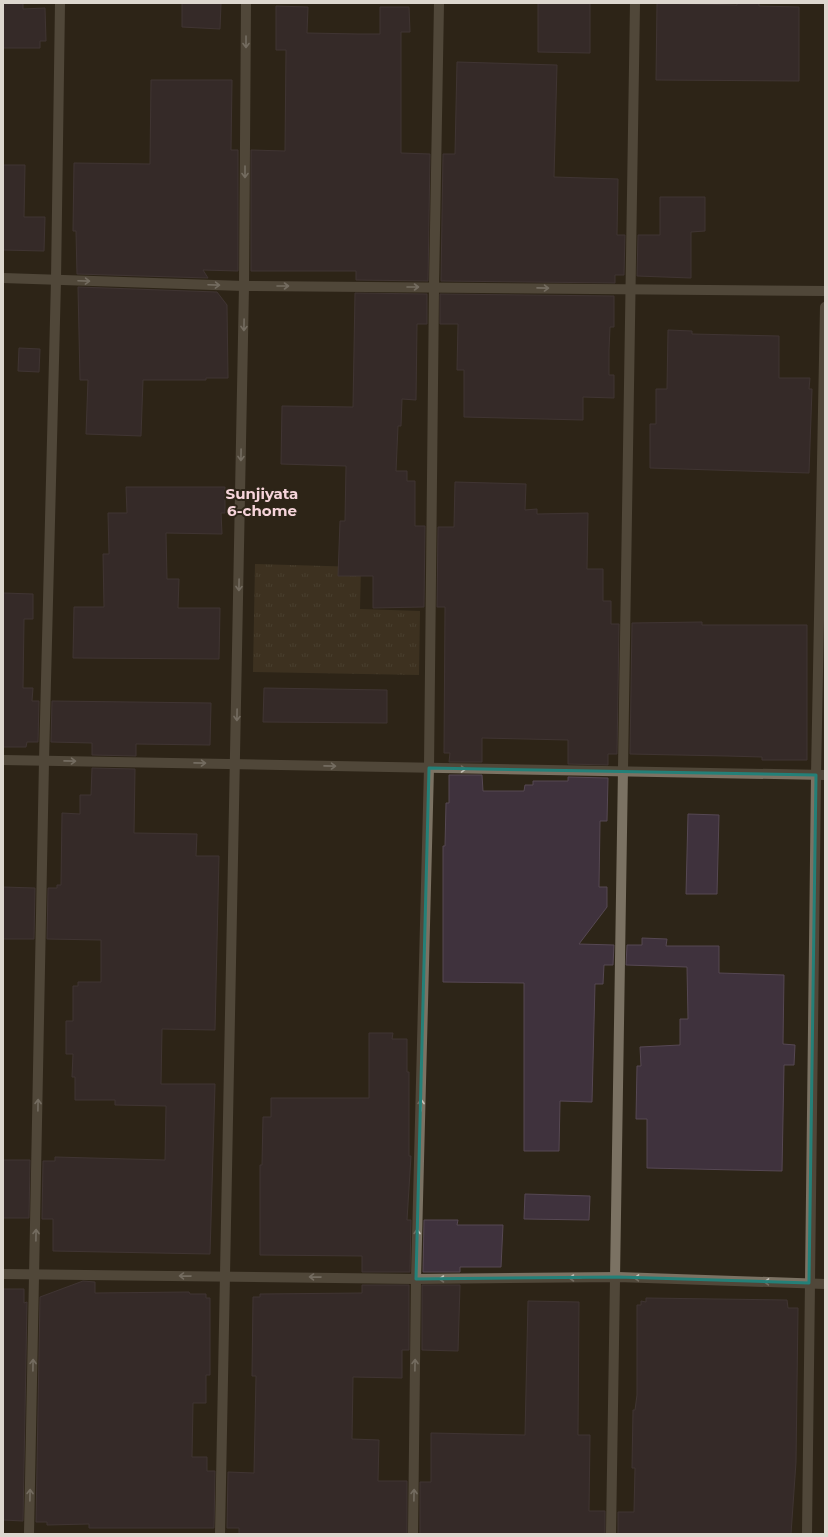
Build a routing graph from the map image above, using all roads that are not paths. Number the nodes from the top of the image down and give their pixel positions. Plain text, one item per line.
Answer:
1 (60, 3) edge
2 (246, 3) edge
3 (439, 3) edge
4 (635, 3) edge
5 (3, 278) edge
6 (56, 280) junction
7 (244, 286) junction
8 (434, 287) junction
9 (630, 289) junction
10 (825, 291) edge
11 (825, 307) edge
12 (3, 760) edge
13 (44, 761) junction
14 (236, 764) junction
15 (429, 768) junction
16 (622, 771) junction
17 (820, 775) edge
18 (3, 1274) edge
19 (35, 1274) junction
20 (225, 1276) junction
21 (614, 1277) junction
22 (416, 1279) junction
23 (809, 1283) junction
24 (825, 1284) edge
25 (29, 1534) edge
26 (220, 1534) edge
27 (413, 1534) edge
28 (611, 1534) edge
29 (807, 1534) edge

1 - 6 street
2 -> 7 street
3 - 8 street
4 - 9 street
5 - 6 street
6 -> 7 street
6 - 13 street
7 -> 8 street
7 -> 14 street
8 -> 9 street
8 - 15 street
9 - 10 street
9 - 16 street
11 - 17 street
12 - 13 street
13 -> 14 street
19 -> 13 street
14 -> 15 street
14 - 20 street
15 -> 16 street
22 -> 15 street
16 - 17 street
16 - 21 street
17 - 23 street
18 - 19 street
20 -> 19 street
25 -> 19 street
22 -> 20 street
20 - 26 street
21 -> 22 street
23 -> 21 street
21 - 28 street
27 -> 22 street
23 - 24 street
23 - 29 street

